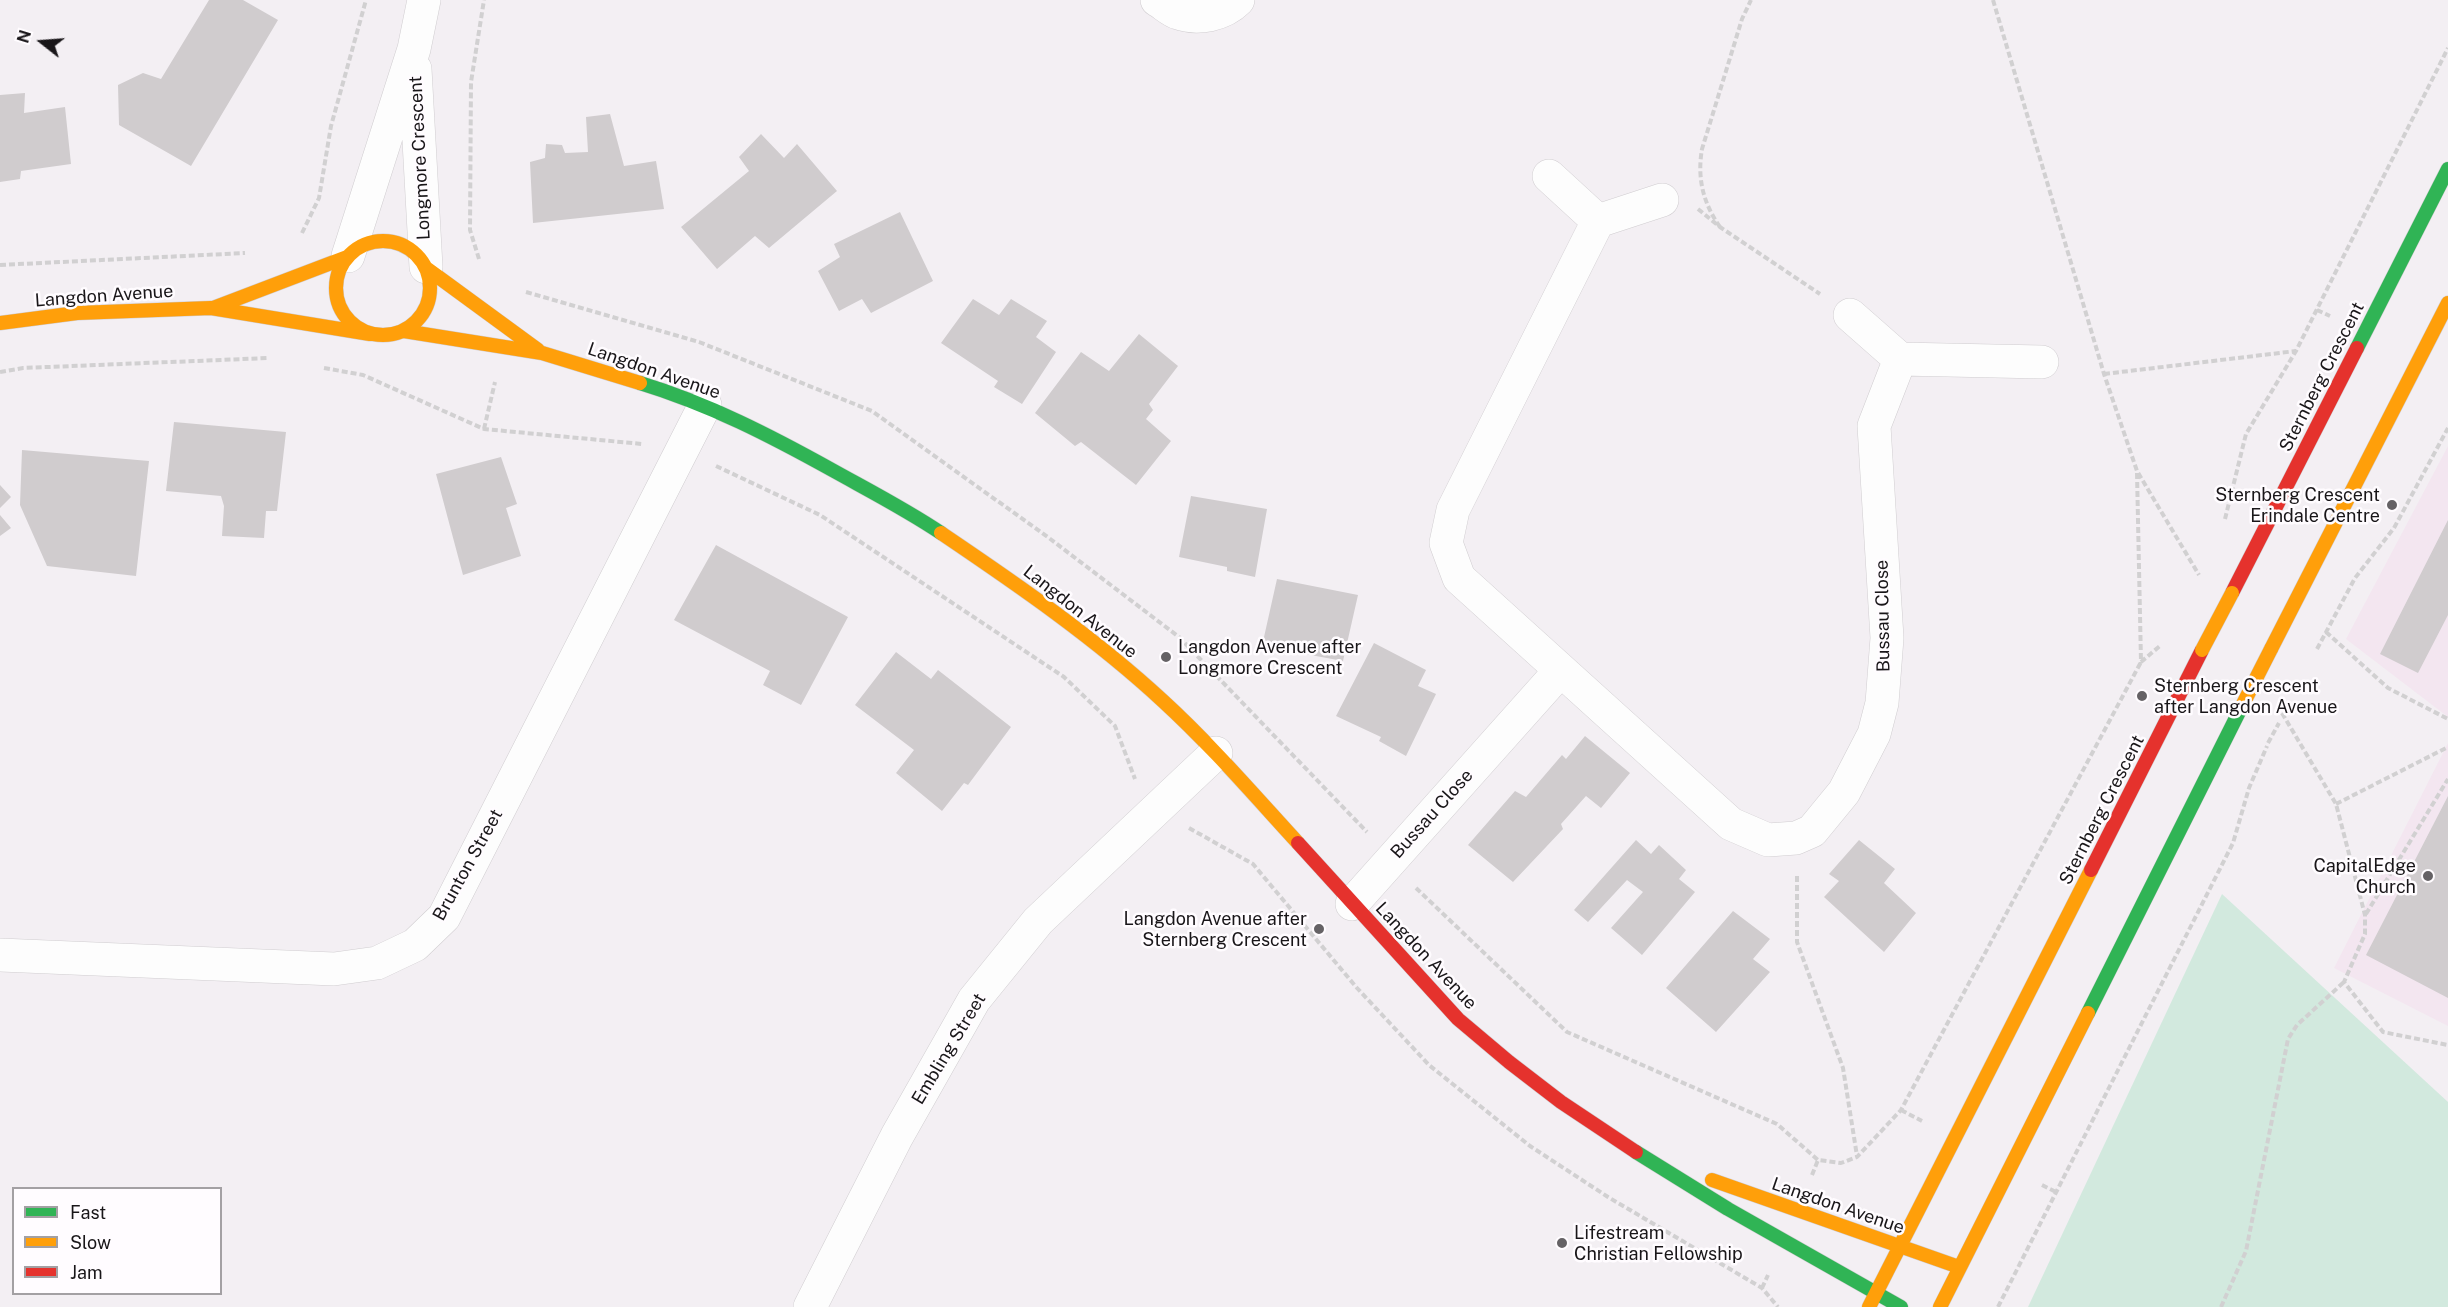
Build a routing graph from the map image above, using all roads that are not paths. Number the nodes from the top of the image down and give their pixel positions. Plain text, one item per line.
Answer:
1 (424, 0) edge
2 (1157, 0) edge
3 (1238, 0) edge
4 (414, 49) junction
5 (2448, 170) edge
6 (1549, 176) dead end
7 (1662, 200) road end
8 (2438, 212) edge
9 (1599, 221) junction
10 (348, 256) junction
11 (426, 267) junction
12 (2448, 303) edge
13 (211, 308) junction
14 (1850, 315) road end
15 (0, 323) edge
16 (404, 331) junction
17 (2448, 332) edge
18 (370, 334) junction
19 (2426, 346) junction
20 (542, 353) junction
21 (1900, 359) junction
22 (2042, 362) dead end
23 (705, 405) junction
24 (1560, 671) junction
25 (1216, 753) junction
26 (1352, 904) junction
27 (0, 955) edge
28 (1637, 1154) junction
29 (1900, 1246) junction
30 (1959, 1267) junction
31 (1876, 1293) junction
32 (810, 1307) edge
33 (1869, 1307) edge
34 (1901, 1307) edge
35 (1940, 1307) edge

1 - 4 street, Longmore Crescent
2 - 3 street
4 - 10 street, Longmore Crescent
4 - 11 street, Longmore Crescent
5 - 8 street, Sternberg Crescent
6 - 9 street
7 - 9 street
8 - 29 street, Sternberg Crescent, bridge
9 - 24 street
10 - 11 street, Langdon Avenue
10 - 13 street, Langdon Avenue
10 - 18 street
11 - 16 street
11 - 20 street, Langdon Avenue
12 - 19 street
13 - 15 street, Langdon Avenue
13 - 18 street, Langdon Avenue
14 - 21 street
16 - 18 street, Langdon Avenue
16 - 20 street, Langdon Avenue
17 - 19 street
19 - 30 street, bridge
20 - 23 street, Langdon Avenue
21 - 22 street
21 - 24 street, Bussau Close
23 - 25 street, Langdon Avenue
23 - 27 street, Brunton Street
24 - 26 street, Bussau Close
25 - 26 street, Langdon Avenue
25 - 32 street, Embling Street
26 - 28 street, Langdon Avenue
28 - 29 street, Langdon Avenue
28 - 31 street, Langdon Avenue
29 - 30 street, Langdon Avenue
29 - 31 street, Sternberg Crescent
30 - 35 street
31 - 33 street, Sternberg Crescent
31 - 34 street, Langdon Avenue

